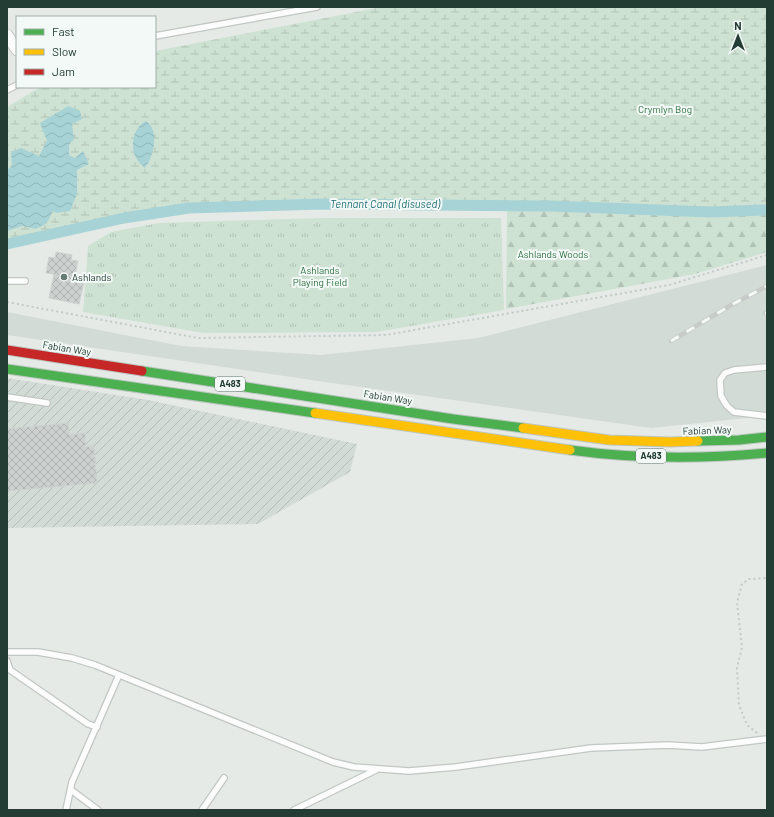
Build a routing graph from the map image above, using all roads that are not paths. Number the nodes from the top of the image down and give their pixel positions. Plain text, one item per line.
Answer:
1 (317, 7) edge
2 (7, 35) edge
3 (156, 36) edge
4 (16, 48) edge
5 (16, 86) edge
6 (7, 90) edge
7 (7, 281) edge
8 (25, 281) dead end
9 (7, 350) edge
10 (767, 367) edge
11 (7, 369) edge
12 (7, 397) edge
13 (47, 403) dead end
14 (767, 416) edge
15 (767, 437) edge
16 (767, 453) edge
17 (7, 652) edge
18 (7, 661) edge
19 (120, 675) junction
20 (96, 727) junction
21 (767, 740) edge
22 (376, 770) junction
23 (224, 778) dead end
24 (71, 790) junction
25 (66, 810) edge
26 (98, 810) edge
27 (202, 810) edge
28 (294, 810) edge

1 - 3 lane
2 - 4 street
5 - 6 lane
7 - 8 lane
9 - 15 highway, Fabian Way / A483
10 - 14 lane
11 - 16 highway, A483
12 - 13 lane
17 - 19 lane
18 - 20 lane
19 - 20 lane
19 - 22 lane
20 - 24 lane
21 - 22 lane
22 - 28 lane
23 - 27 lane
24 - 25 lane
24 - 26 lane

